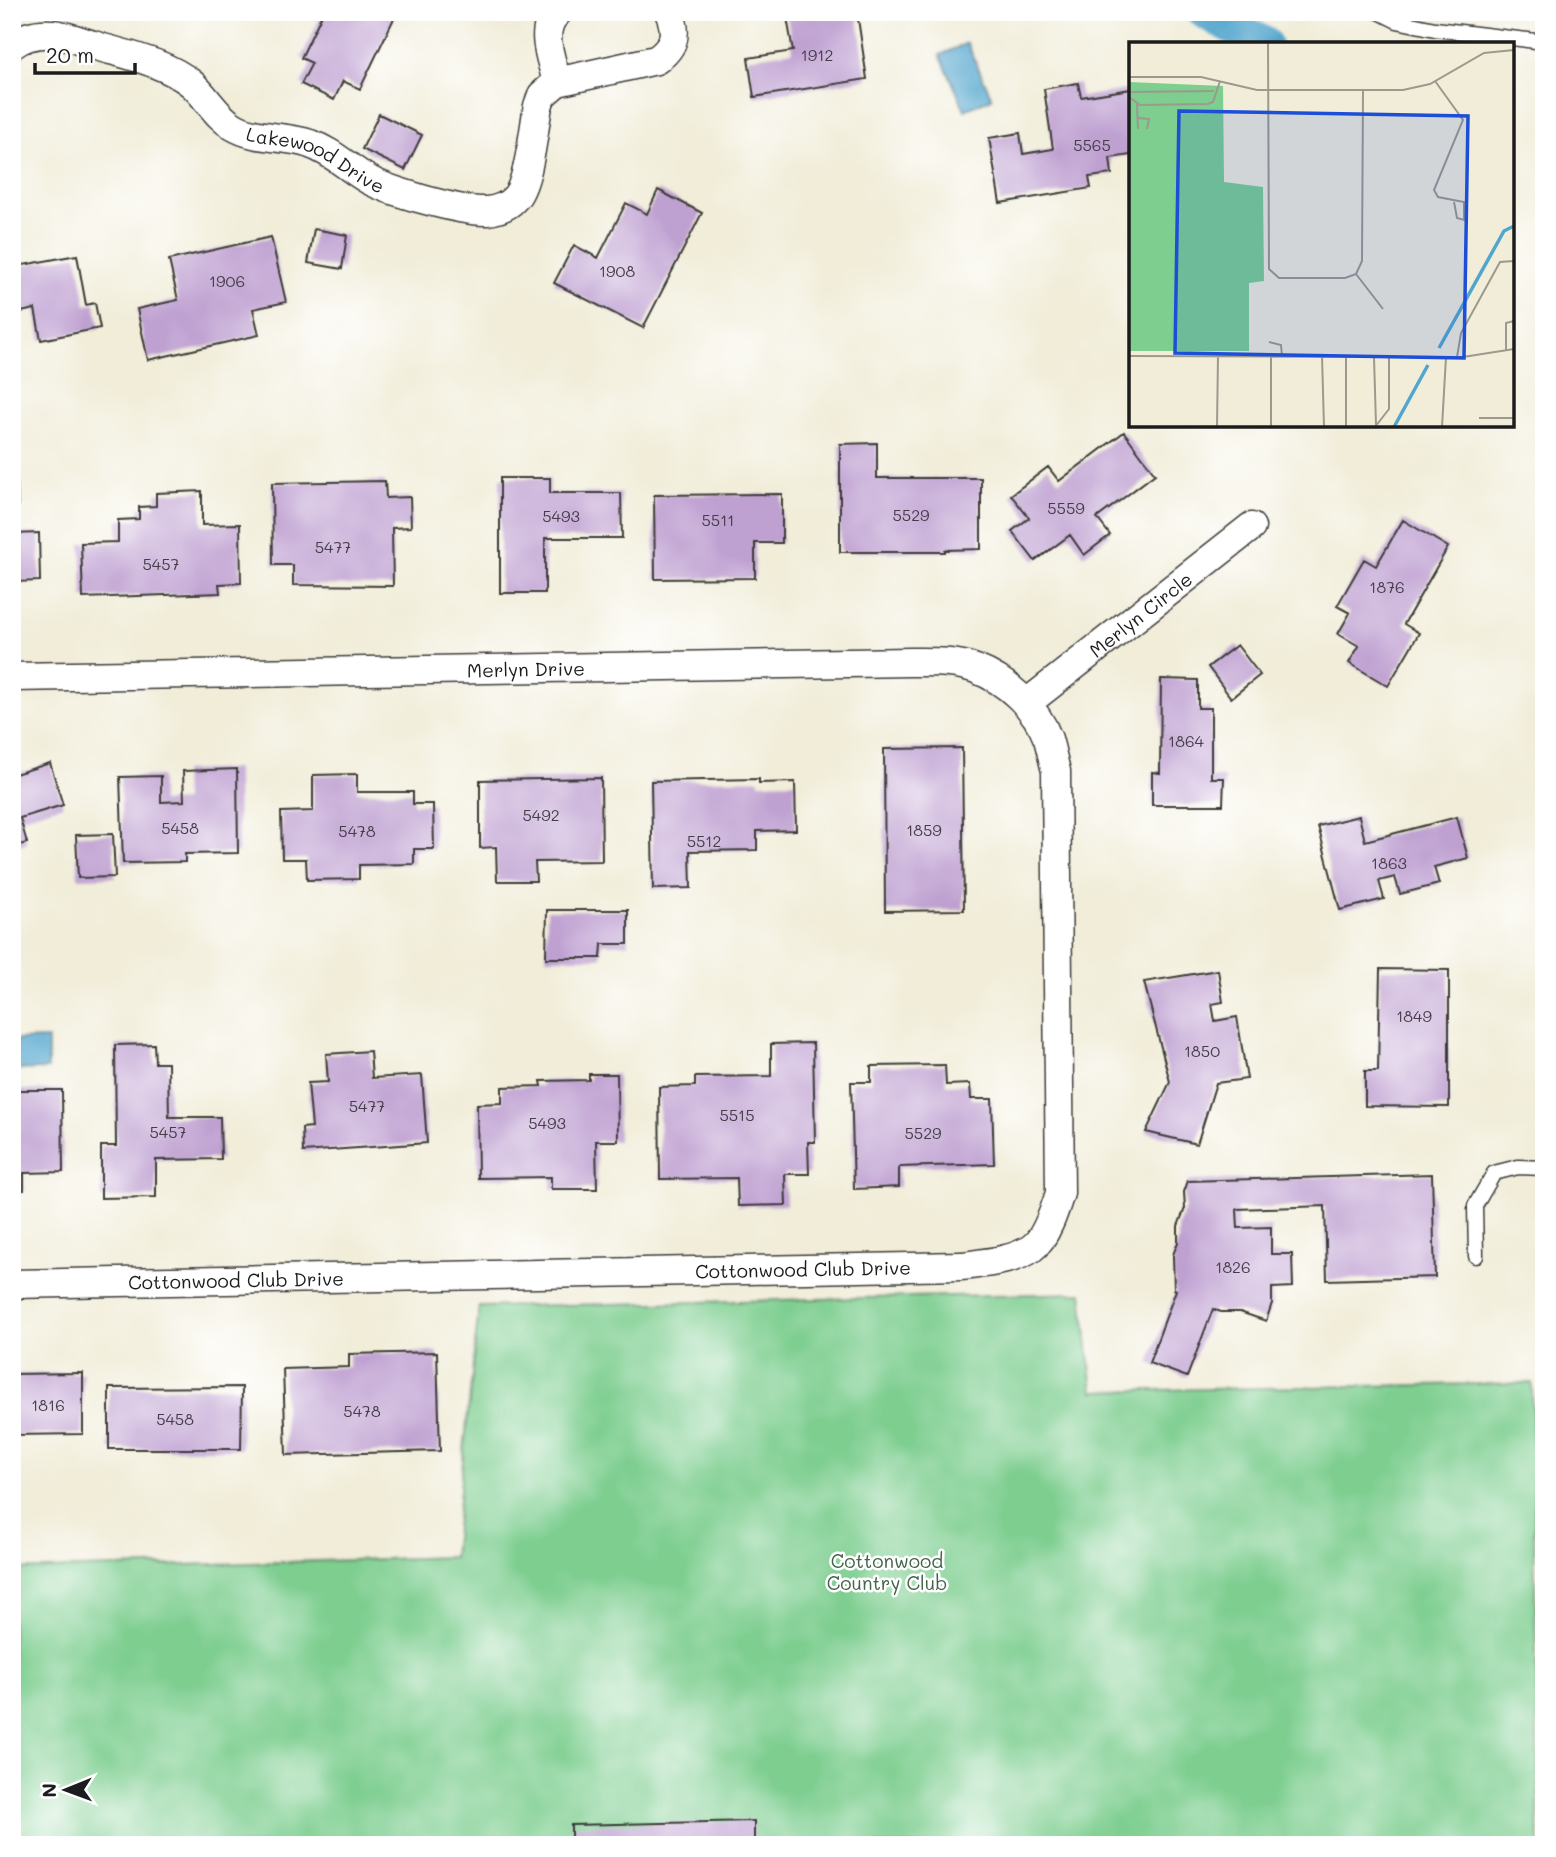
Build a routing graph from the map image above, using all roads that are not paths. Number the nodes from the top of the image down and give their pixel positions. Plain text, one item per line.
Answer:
1 (558, 12) edge
2 (669, 12) edge
3 (1379, 12) edge
4 (1544, 42) edge
5 (12, 45) edge
6 (557, 82) junction
7 (1251, 527) dead end
8 (12, 677) edge
9 (1027, 703) junction
10 (1544, 1168) edge
11 (1476, 1256) dead end
12 (12, 1284) edge

1 - 6 street
2 - 6 street
3 - 4 lane
5 - 6 street, Lakewood Drive
7 - 9 street, Merlyn Circle
8 - 9 street, Merlyn Drive
9 - 12 street, Cottonwood Club Drive
10 - 11 lane

